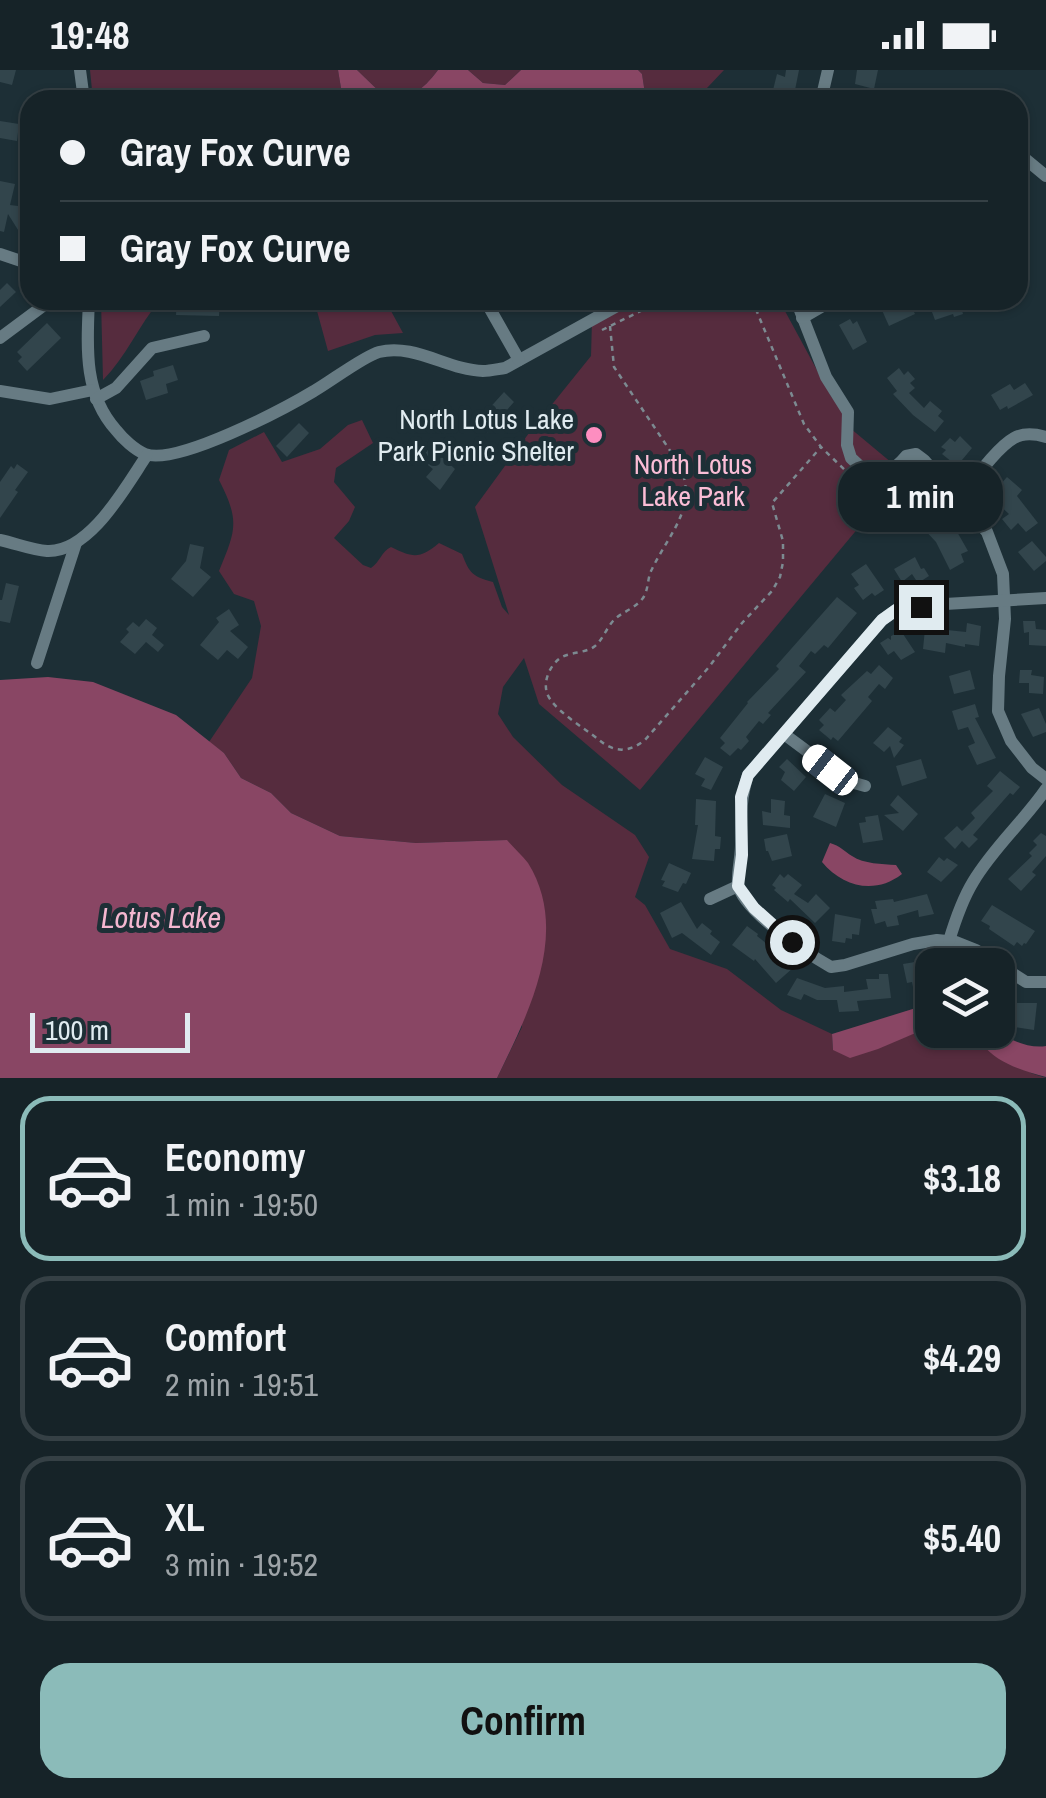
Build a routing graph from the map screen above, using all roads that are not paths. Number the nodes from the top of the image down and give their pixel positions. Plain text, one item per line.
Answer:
1 (38, 310) edge
2 (89, 310) edge
3 (490, 310) edge
4 (610, 310) edge
5 (799, 310) edge
6 (816, 310) edge
7 (802, 318) junction
8 (204, 336) dead end
9 (0, 338) edge
10 (520, 360) junction
11 (0, 391) edge
12 (94, 394) junction
13 (1046, 436) edge
14 (147, 455) junction
15 (959, 499) junction
16 (0, 540) edge
17 (76, 543) junction
18 (1046, 598) edge
19 (1004, 602) junction
20 (38, 663) dead end
21 (784, 734) junction
22 (1046, 779) edge
23 (865, 786) dead end
24 (1046, 788) edge
25 (738, 886) junction
26 (710, 899) dead end
27 (948, 941) junction
28 (1046, 982) edge

1 - 9 street
2 - 12 street
3 - 10 street
4 - 10 street
5 - 7 street
6 - 7 street
7 - 15 street
8 - 12 street
10 - 14 street
11 - 12 street
12 - 14 street
13 - 15 street
14 - 17 street
15 - 19 street
16 - 17 street
17 - 20 street
18 - 19 street
19 - 21 street
19 - 22 street
21 - 23 street
21 - 25 street
24 - 27 street
25 - 26 street
25 - 27 street
27 - 28 street

